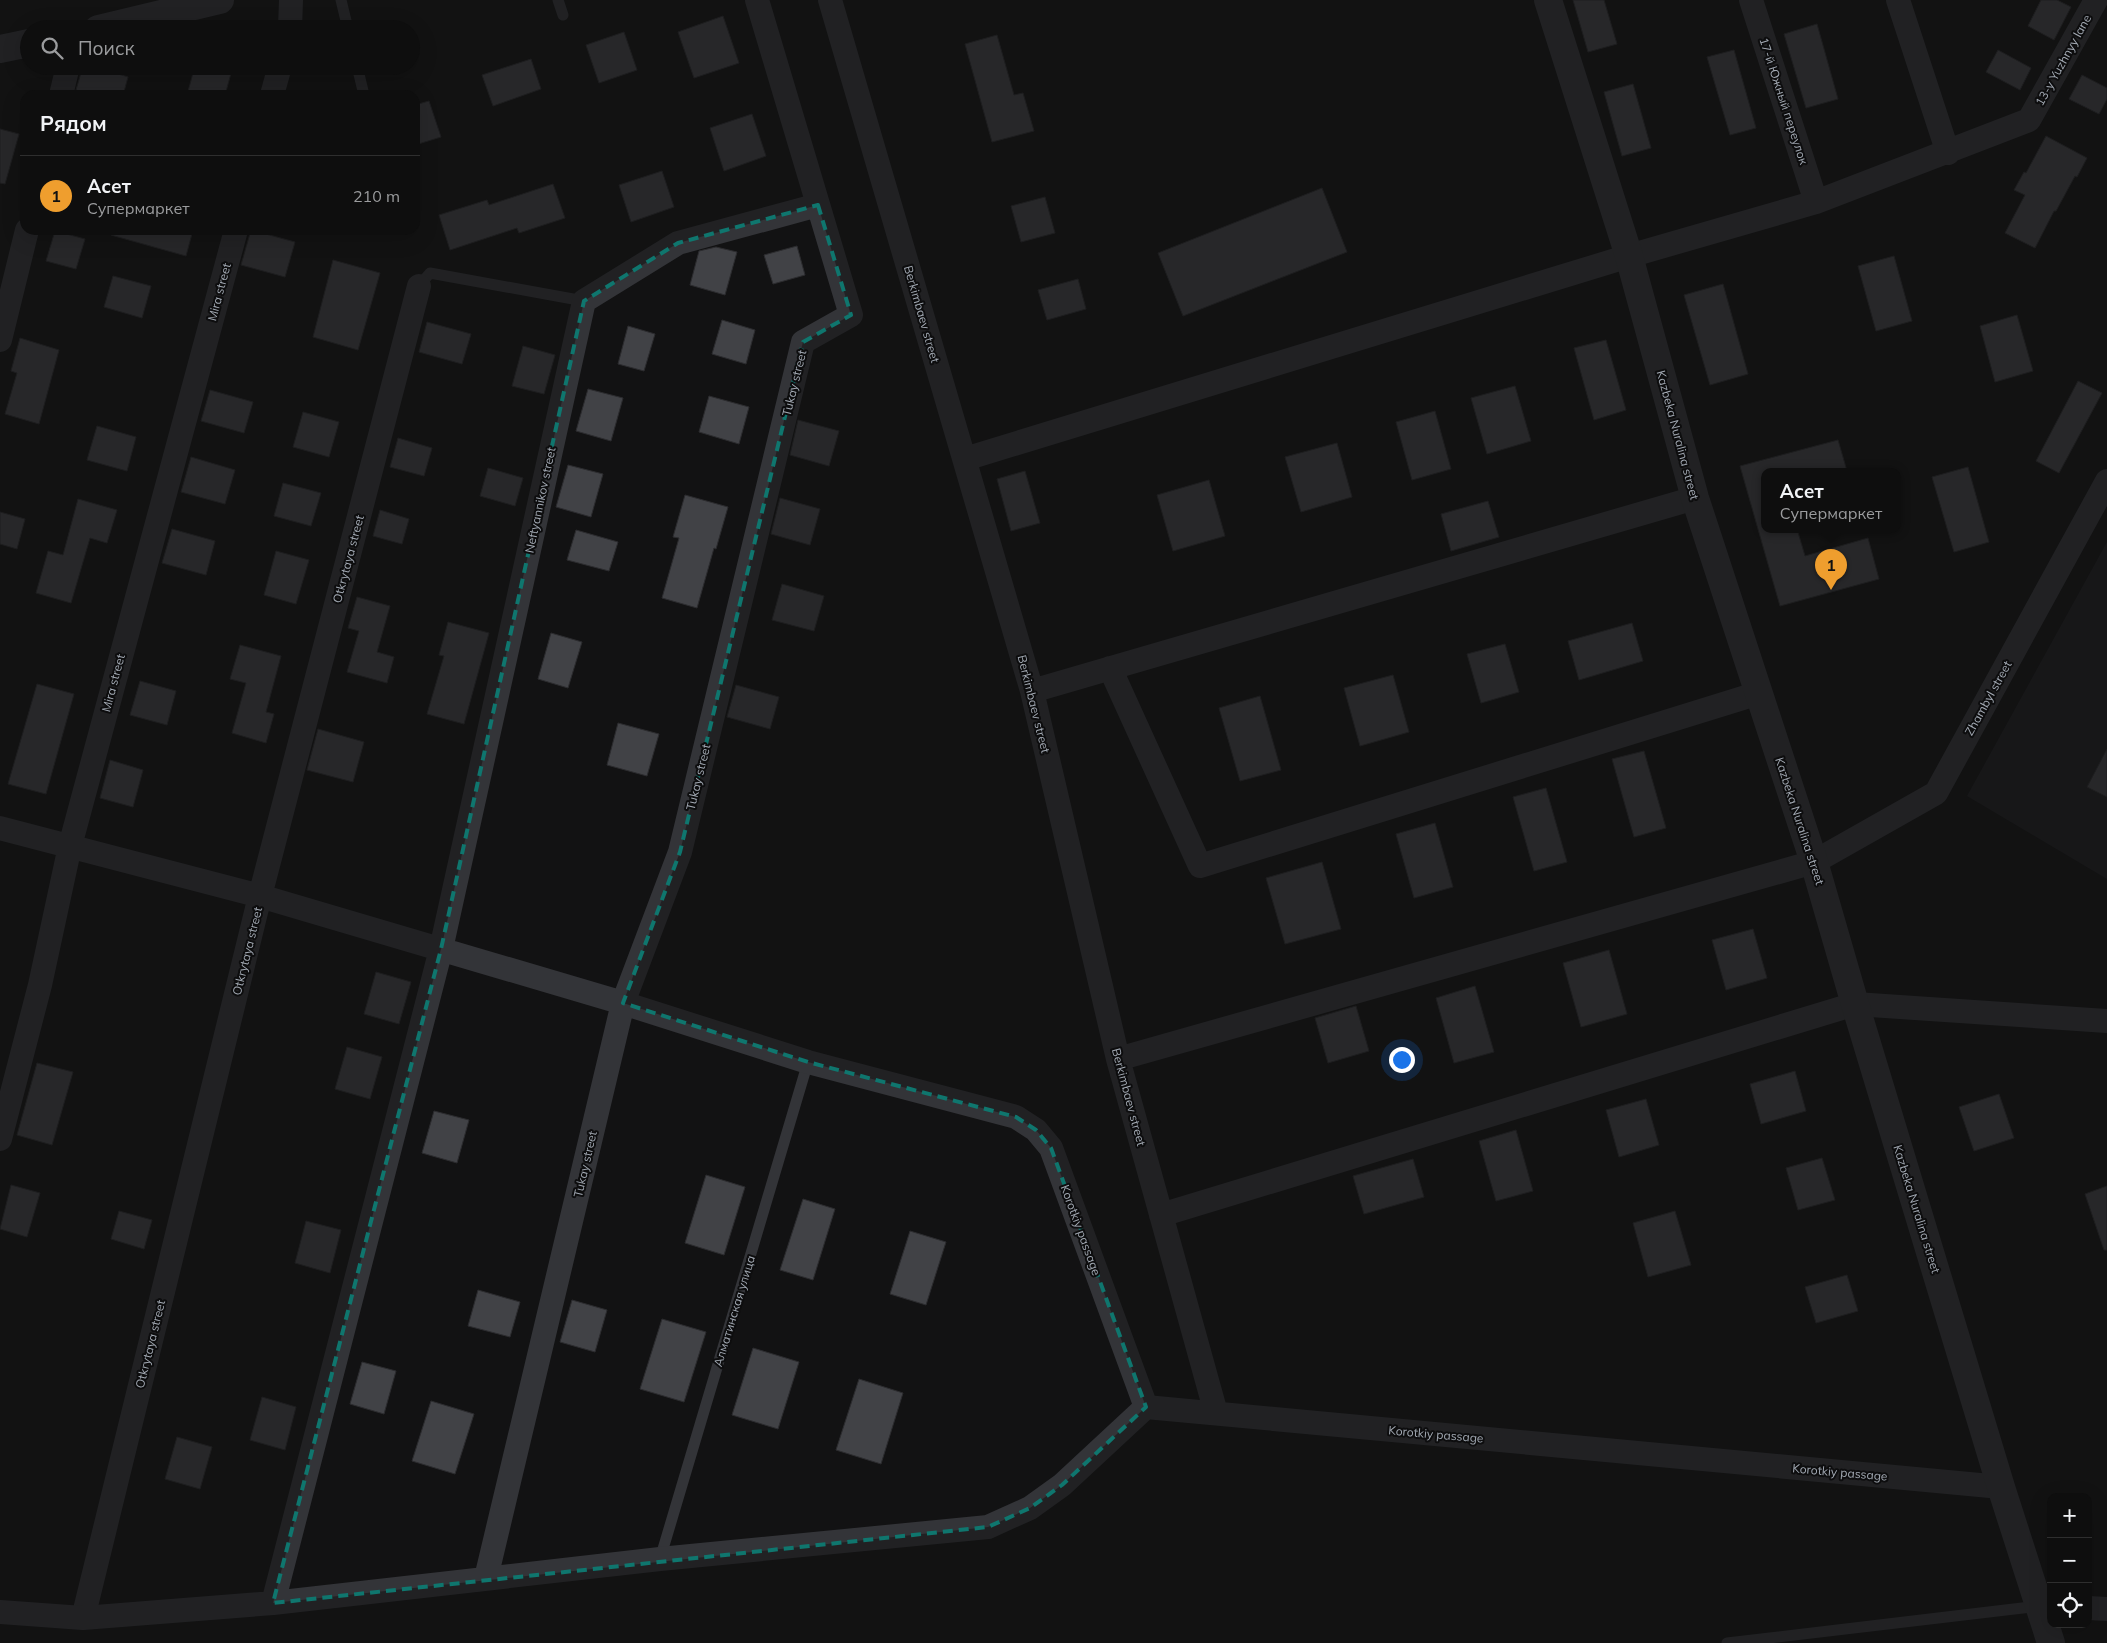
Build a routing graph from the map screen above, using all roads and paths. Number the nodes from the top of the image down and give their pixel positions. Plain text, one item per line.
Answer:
1 (220, 0) edge
2 (291, 0) edge
3 (341, 0) edge
4 (558, 0) edge
5 (757, 0) edge
6 (830, 0) edge
7 (1548, 0) edge
8 (1751, 0) edge
9 (1898, 0) edge
10 (2096, 0) edge
11 (563, 15) dead end
12 (136, 20) edge
13 (292, 20) edge
14 (346, 20) edge
15 (20, 45) edge
16 (0, 49) edge
17 (66, 75) edge
18 (278, 75) edge
19 (359, 75) edge
20 (61, 90) edge
21 (273, 90) edge
22 (363, 90) edge
23 (1948, 153) junction
24 (1816, 202) junction
25 (818, 205) junction
26 (26, 235) edge
27 (235, 235) edge
28 (1629, 256) junction
29 (419, 286) joint
30 (584, 301) junction
31 (0, 340) edge
32 (965, 459) junction
33 (2107, 481) edge
34 (1695, 498) junction
35 (1110, 668) junction
36 (1032, 691) junction
37 (1759, 693) junction
38 (0, 828) edge
39 (70, 846) junction
40 (1814, 862) junction
41 (260, 896) junction
42 (441, 949) junction
43 (623, 1003) junction
44 (1855, 1004) junction
45 (2107, 1021) edge
46 (1118, 1058) junction
47 (808, 1062) junction
48 (0, 1139) edge
49 (1161, 1215) junction
50 (1146, 1407) junction
51 (1216, 1413) junction
52 (2001, 1487) junction
53 (660, 1559) junction
54 (486, 1578) junction
55 (273, 1603) junction
56 (2045, 1606) edge
57 (2092, 1608) edge
58 (2107, 1609) edge
59 (0, 1612) edge
60 (83, 1618) junction
61 (1726, 1643) edge
62 (2051, 1643) edge

1 - 12 street
2 - 13 street
3 - 14 lane
4 - 11 lane
5 - 25 street, Tukay street
6 - 32 street, Berkimbaev street
7 - 28 street, Kazbeka Nuralina street
8 - 24 street, 17-й Южный переулок
9 - 23 street
10 - 23 street, 13-y Yuzhnyy lane
15 - 16 street
17 - 20 street
18 - 21 street
19 - 22 lane
23 - 24 street
24 - 28 street
25 - 30 street
25 - 43 street, Tukay street
26 - 31 street
27 - 39 street, Mira street
28 - 32 street
28 - 34 street, Kazbeka Nuralina street
29 - 30 lane
29 - 41 street, Otkrytaya street
30 - 42 street, Neftyannikov street
32 - 36 street, Berkimbaev street
33 - 40 street, Zhambyl street
34 - 35 street
34 - 37 street, Kazbeka Nuralina street
35 - 36 street
35 - 37 street
36 - 46 street, Berkimbaev street
37 - 40 street, Kazbeka Nuralina street
38 - 39 street
39 - 41 street
39 - 48 street, Mira street
40 - 44 street, Kazbeka Nuralina street
40 - 46 street, Zhambyl street
41 - 42 street
41 - 60 street, Otkrytaya street
42 - 43 street
42 - 55 street, Neftyannikov street
43 - 47 street
43 - 54 street, Tukay street
44 - 45 street
44 - 49 street
44 - 52 street, Kazbeka Nuralina street
46 - 49 street, Berkimbaev street
47 - 50 street, Korotkiy passage
47 - 53 lane, Алматинская улица
49 - 51 street, Berkimbaev street
50 - 51 street, Korotkiy passage
50 - 53 street
51 - 52 street, Korotkiy passage
52 - 56 street, Kazbeka Nuralina street
53 - 54 street
54 - 55 street
55 - 60 street
56 - 61 lane
56 - 62 street, Kazbeka Nuralina street
57 - 58 street
59 - 60 street

